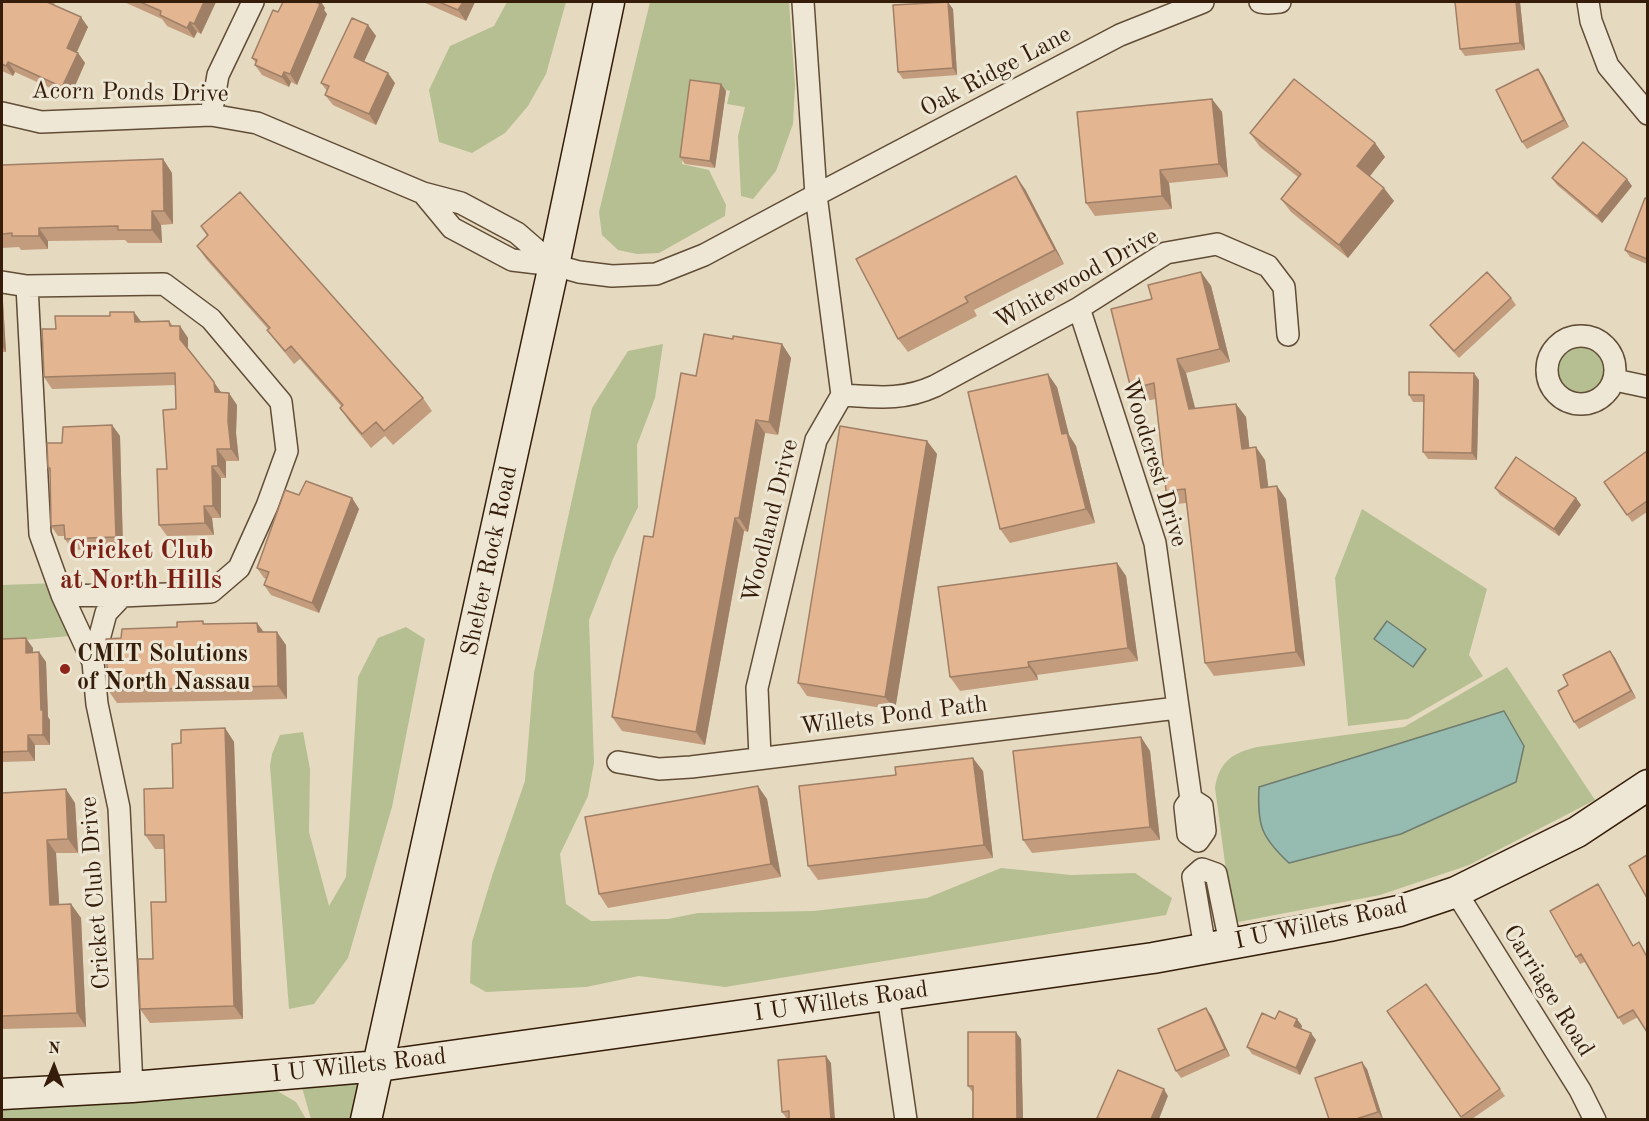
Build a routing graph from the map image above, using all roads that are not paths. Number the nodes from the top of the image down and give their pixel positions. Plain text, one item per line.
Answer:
1 (254, 2) edge
2 (609, 2) edge
3 (803, 2) edge
4 (1203, 2) edge
5 (1260, 2) edge
6 (1280, 2) edge
7 (1588, 2) edge
8 (2, 113) edge
9 (1647, 114) edge
10 (211, 115) junction
11 (816, 195) junction
12 (554, 265) junction
13 (2, 282) edge
14 (27, 286) junction
15 (1079, 308) junction
16 (1287, 335) dead end
17 (1615, 380) dead end
18 (1647, 387) edge
19 (842, 395) junction
20 (62, 595) junction
21 (122, 596) junction
22 (93, 662) junction
23 (1177, 708) junction
24 (760, 758) junction
25 (618, 762) dead end
26 (1647, 785) edge
27 (1456, 892) junction
28 (1217, 945) junction
29 (888, 995) junction
30 (379, 1066) junction
31 (132, 1087) junction
32 (2, 1094) edge
33 (366, 1119) edge
34 (906, 1119) edge
35 (1595, 1119) edge

1 - 10 street
2 - 12 main road, Shelter Rock Road
3 - 11 street
4 - 11 street, Oak Ridge Lane
5 - 6 street
7 - 9 street
8 - 10 street, Acorn Ponds Drive
10 - 12 street, Acorn Ponds Drive
11 - 12 street, Oak Ridge Lane
11 - 19 street
12 - 30 main road, Shelter Rock Road
13 - 14 street
14 - 20 street, Cricket Club Drive
14 - 21 street
15 - 16 street, Whitewood Drive
15 - 19 street, Whitewood Drive
15 - 23 street, Woodcrest Drive
17 - 18 street
19 - 24 street, Woodland Drive
20 - 21 street
20 - 22 street, Cricket Club Drive
21 - 22 street, Cricket Club Drive
22 - 31 street, Cricket Club Drive
23 - 24 street, Willets Pond Path
23 - 28 street, Woodcrest Drive
24 - 25 street, Willets Pond Path
26 - 27 main road, I U Willets Road
27 - 28 main road, I U Willets Road
27 - 35 street, Carriage Road
28 - 29 main road, I U Willets Road
29 - 30 main road, I U Willets Road
29 - 34 street
30 - 31 main road, I U Willets Road
30 - 33 main road, Shelter Rock Road
31 - 32 main road, I U Willets Road

